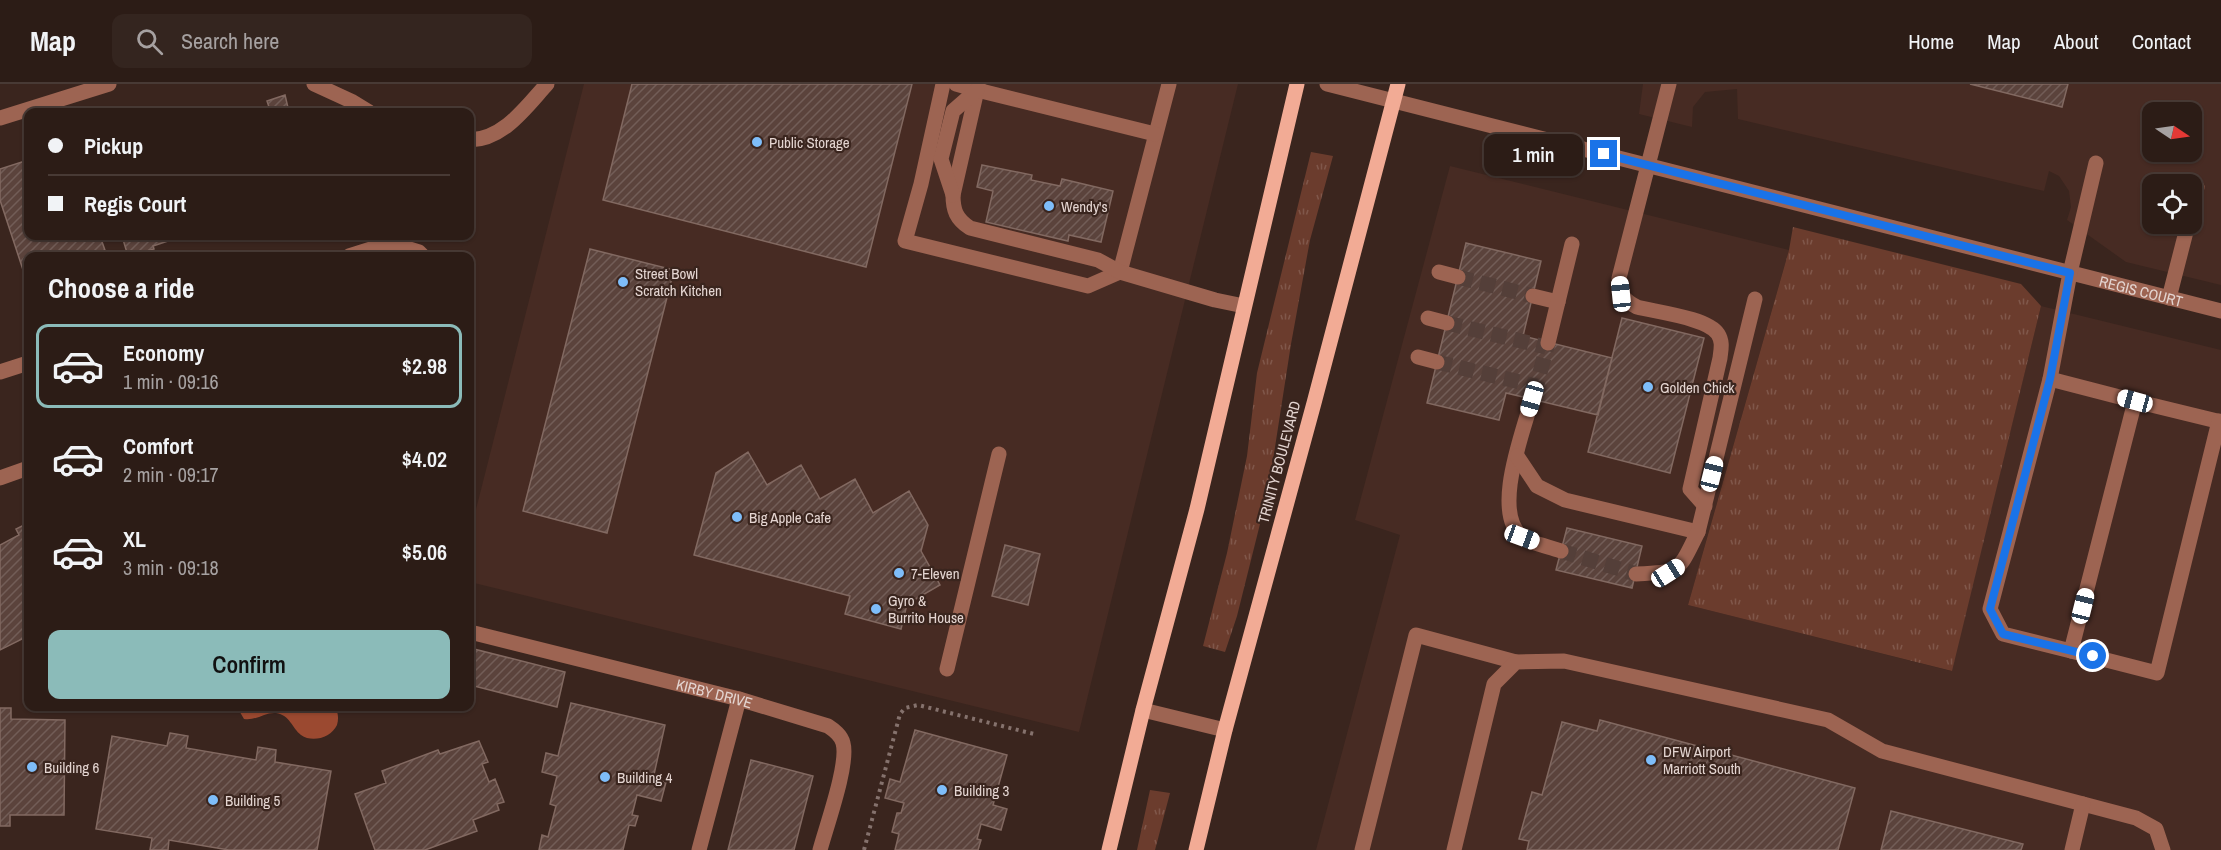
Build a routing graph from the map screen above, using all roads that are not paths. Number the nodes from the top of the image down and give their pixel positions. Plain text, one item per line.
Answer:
1 (109, 84) edge
2 (314, 84) edge
3 (547, 84) edge
4 (943, 84) edge
5 (956, 84) edge
6 (1169, 84) edge
7 (1297, 84) edge
8 (1327, 84) edge
9 (1398, 84) edge
10 (1669, 84) edge
11 (978, 87) edge
12 (1394, 100) junction
13 (32, 108) edge
14 (362, 108) edge
15 (24, 111) edge
16 (0, 118) edge
17 (1155, 134) junction
18 (474, 139) edge
19 (2096, 163) dead end
20 (1649, 165) junction
21 (2185, 234) edge
22 (1572, 244) dead end
23 (362, 252) edge
24 (419, 252) edge
25 (1120, 272) junction
26 (1439, 272) dead end
27 (2070, 273) junction
28 (1458, 277) tunnel mouth
29 (1533, 296) tunnel mouth
30 (2169, 298) junction
31 (1755, 299) dead end
32 (1558, 302) junction
33 (1244, 306) junction
34 (2221, 311) edge
35 (1428, 318) dead end
36 (1447, 323) tunnel mouth
37 (1548, 343) tunnel mouth
38 (1418, 357) dead end
39 (1437, 362) tunnel mouth
40 (24, 364) edge
41 (0, 372) edge
42 (2050, 379) junction
43 (1532, 399) tunnel mouth
44 (2135, 401) junction
45 (2220, 421) edge
46 (999, 454) dead end
47 (1517, 456) junction
48 (24, 469) edge
49 (0, 478) edge
50 (1705, 507) junction
51 (1698, 532) junction
52 (1561, 551) tunnel mouth
53 (1636, 573) tunnel mouth
54 (474, 633) edge
55 (2071, 651) junction
56 (1516, 662) junction
57 (947, 669) dead end
58 (739, 699) junction
59 (1143, 710) junction
60 (1225, 730) junction
61 (2084, 804) junction
62 (699, 850) edge
63 (820, 850) edge
64 (1109, 850) edge
65 (1196, 850) edge
66 (1362, 850) edge
67 (1454, 850) edge
68 (2072, 850) edge
69 (2163, 850) edge

1 - 13 street
2 - 14 street
3 - 18 street
4 - 25 street
5 - 11 street
6 - 17 street
7 - 33 main road
8 - 12 street, REGIS COURT
9 - 12 main road, TRINITY BOULEVARD
10 - 20 street
11 - 17 street
11 - 25 street
12 - 20 street, REGIS COURT
12 - 60 main road, TRINITY BOULEVARD
15 - 16 street
17 - 25 street
19 - 27 street
20 - 27 street, REGIS COURT
20 - 50 street
21 - 30 street
22 - 32 street
23 - 24 street
25 - 33 street
26 - 28 street
27 - 30 street, REGIS COURT
27 - 42 street
29 - 32 street
30 - 34 street, REGIS COURT
31 - 50 street
32 - 37 street
33 - 59 main road
35 - 36 street
38 - 39 street
40 - 41 street
42 - 44 street
42 - 55 street
43 - 47 street
44 - 45 street
44 - 55 street
45 - 55 street
46 - 57 street
47 - 51 street
47 - 52 street
48 - 49 street
50 - 51 street
51 - 53 street
54 - 58 street, KIRBY DRIVE
56 - 61 street
56 - 66 street
56 - 67 street
58 - 62 street
58 - 63 street, KIRBY DRIVE
59 - 60 street
59 - 64 main road
60 - 65 main road, TRINITY BOULEVARD
61 - 68 street
61 - 69 street

